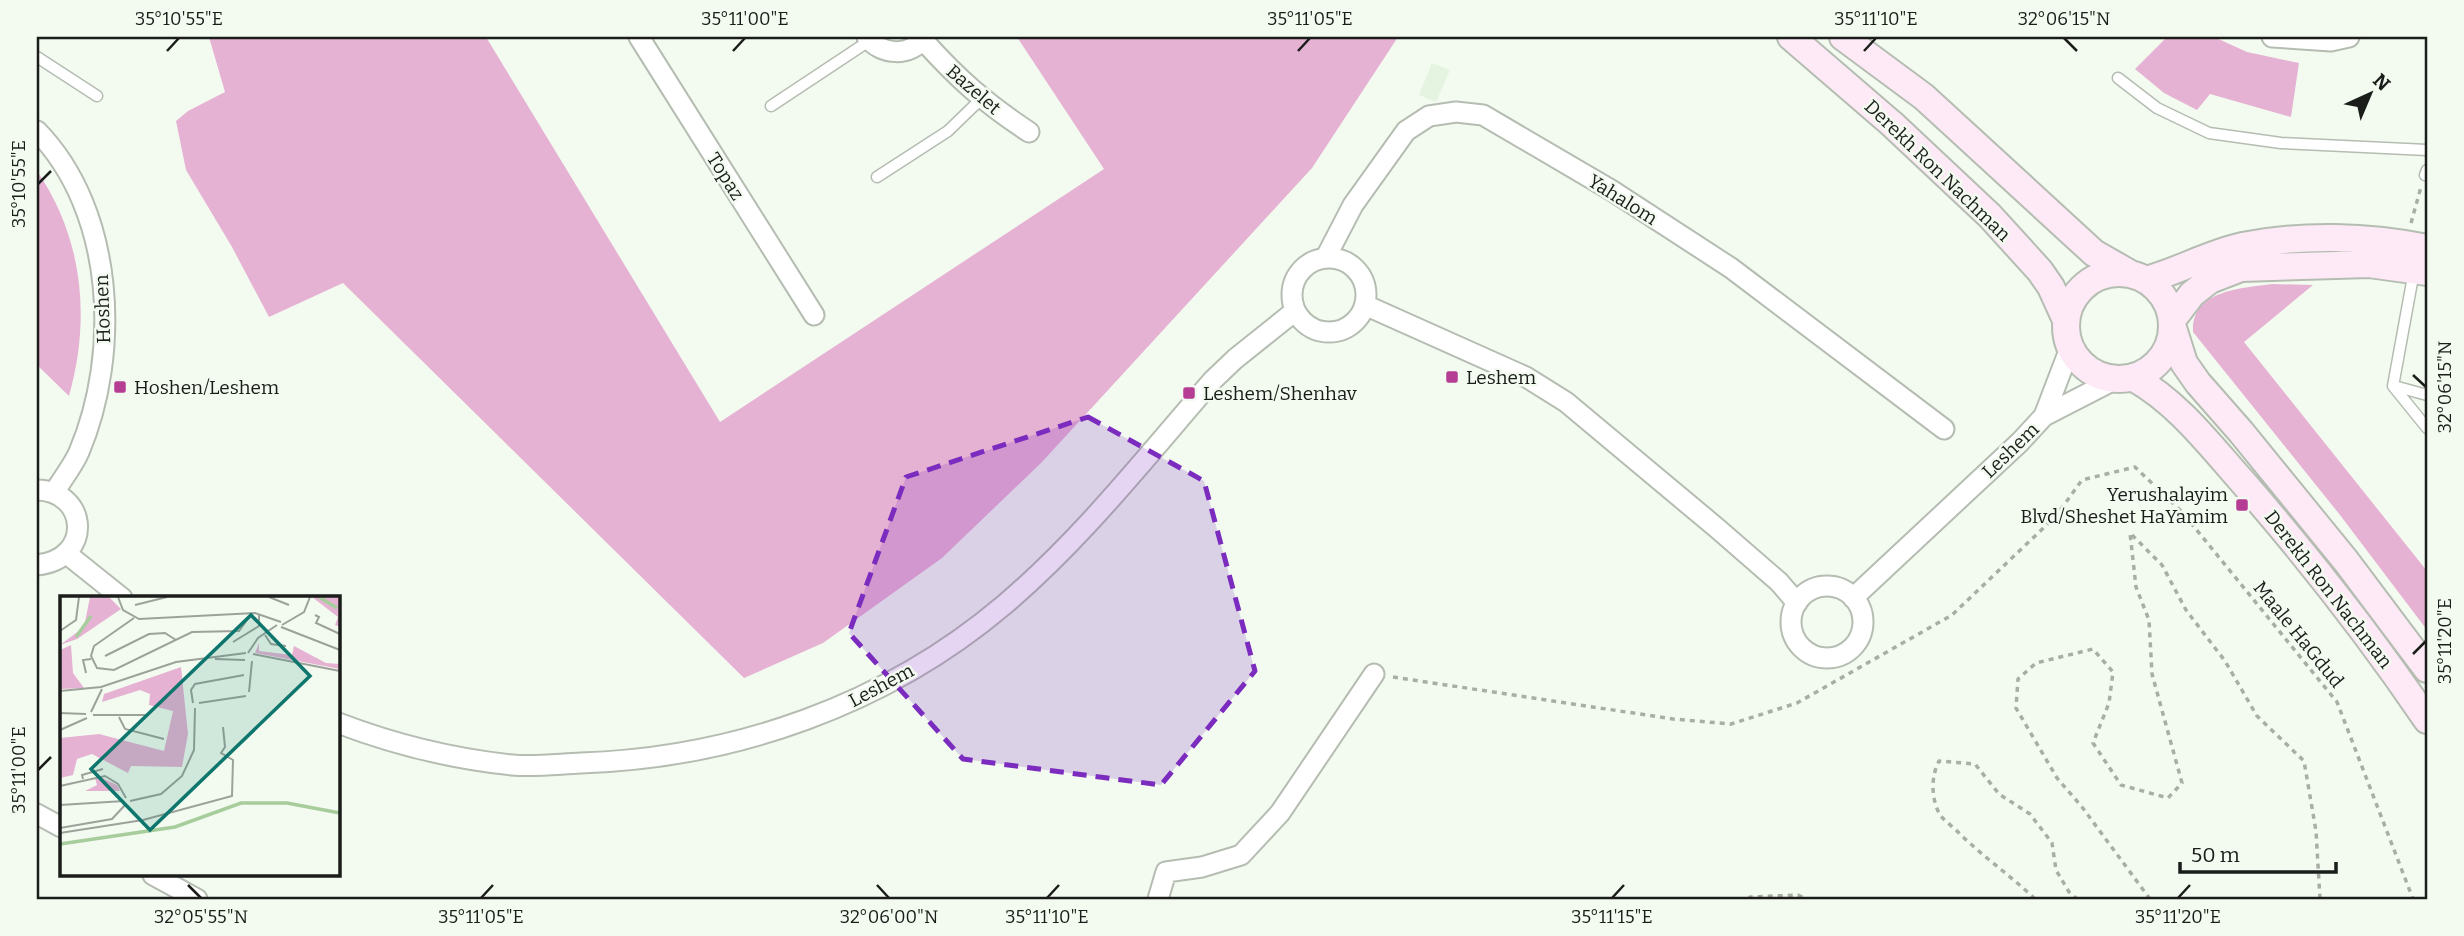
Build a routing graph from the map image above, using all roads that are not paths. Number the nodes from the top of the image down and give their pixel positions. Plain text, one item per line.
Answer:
1 (639, 37) edge
2 (1791, 37) edge
3 (1843, 37) edge
4 (2272, 37) edge
5 (2349, 37) edge
6 (924, 38) edge
7 (868, 39) edge
8 (37, 57) edge
9 (2118, 78) dead end
10 (97, 96) dead end
11 (981, 99) junction
12 (771, 106) dead end
13 (37, 131) edge
14 (1029, 132) dead end
15 (2427, 150) edge
16 (877, 177) dead end
17 (1326, 257) junction
18 (2423, 263) edge
19 (2137, 276) junction
20 (1365, 305) junction
21 (1295, 311) junction
22 (814, 315) dead end
23 (2066, 320) junction
24 (2173, 324) junction
25 (2070, 348) junction
26 (2124, 379) junction
27 (2393, 386) junction
28 (2427, 395) edge
29 (2045, 413) junction
30 (2427, 428) edge
31 (1944, 429) dead end
32 (45, 491) edge
33 (67, 554) junction
34 (37, 565) edge
35 (120, 596) edge
36 (1853, 598) junction
37 (1797, 603) junction
38 (2427, 669) edge
39 (1374, 674) road end
40 (2427, 720) edge
41 (340, 724) edge
42 (37, 814) edge
43 (60, 826) edge
44 (155, 876) edge
45 (197, 899) edge
46 (1158, 899) edge

1 - 22 street, Topaz
2 - 23 main road, Derekh Ron Nachman
3 - 19 main road, Derekh Ron Nachman
4 - 5 street
6 - 7 street
6 - 11 street, Bazelet
7 - 12 lane
8 - 10 lane
9 - 15 lane
11 - 14 street, Bazelet
11 - 16 lane
13 - 32 street, Hoshen
17 - 20 street
17 - 21 street
17 - 31 street, Yahalom
18 - 19 main road
18 - 24 main road
18 - 27 lane
19 - 23 main road
19 - 24 main road
20 - 21 street
20 - 37 street
21 - 41 street, Leshem
23 - 25 main road
24 - 26 main road
24 - 38 main road, Derekh Ron Nachman
25 - 26 main road
25 - 29 street, Leshem
26 - 29 street, Leshem
26 - 40 main road, Derekh Ron Nachman
27 - 28 lane
27 - 30 lane
29 - 36 street, Leshem
32 - 33 street
33 - 34 street
33 - 35 street
36 - 37 street
36 - 37 street
39 - 46 street
42 - 43 street
44 - 45 street

